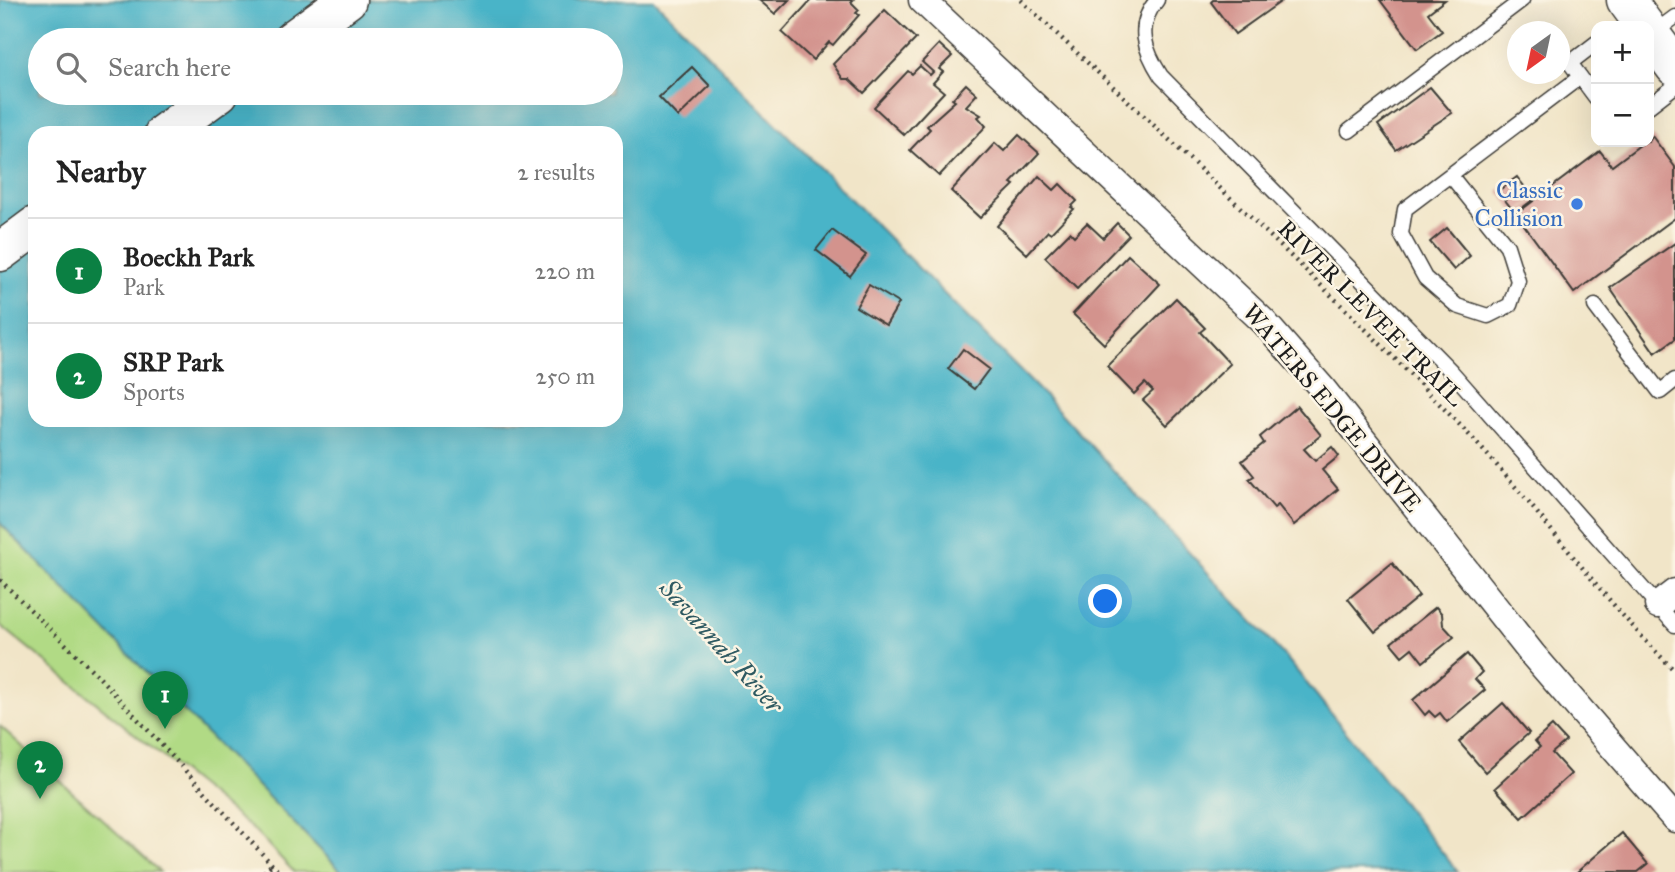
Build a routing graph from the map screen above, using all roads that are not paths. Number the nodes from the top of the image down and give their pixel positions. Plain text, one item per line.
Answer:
1 (347, 0) edge
2 (922, 0) edge
3 (1157, 0) edge
4 (1522, 0) edge
5 (1644, 20) edge
6 (308, 28) edge
7 (1591, 47) edge
8 (1675, 66) edge
9 (1580, 77) junction
10 (1675, 86) edge
11 (1591, 91) edge
12 (1654, 102) edge
13 (202, 105) edge
14 (174, 126) edge
15 (1349, 131) dead end
16 (1451, 176) junction
17 (28, 231) edge
18 (0, 252) edge
19 (1595, 306) dead end
20 (1675, 380) edge
21 (1666, 599) edge
22 (1675, 625) edge
23 (1675, 820) edge

1 - 6 main road
2 - 23 street, WATERS EDGE DRIVE
3 - 21 lane
4 - 15 lane
5 - 8 main road
7 - 9 lane
9 - 11 lane
9 - 16 lane
10 - 12 lane
13 - 14 main road
16 - 16 lane
17 - 18 main road
19 - 20 lane
21 - 22 lane

